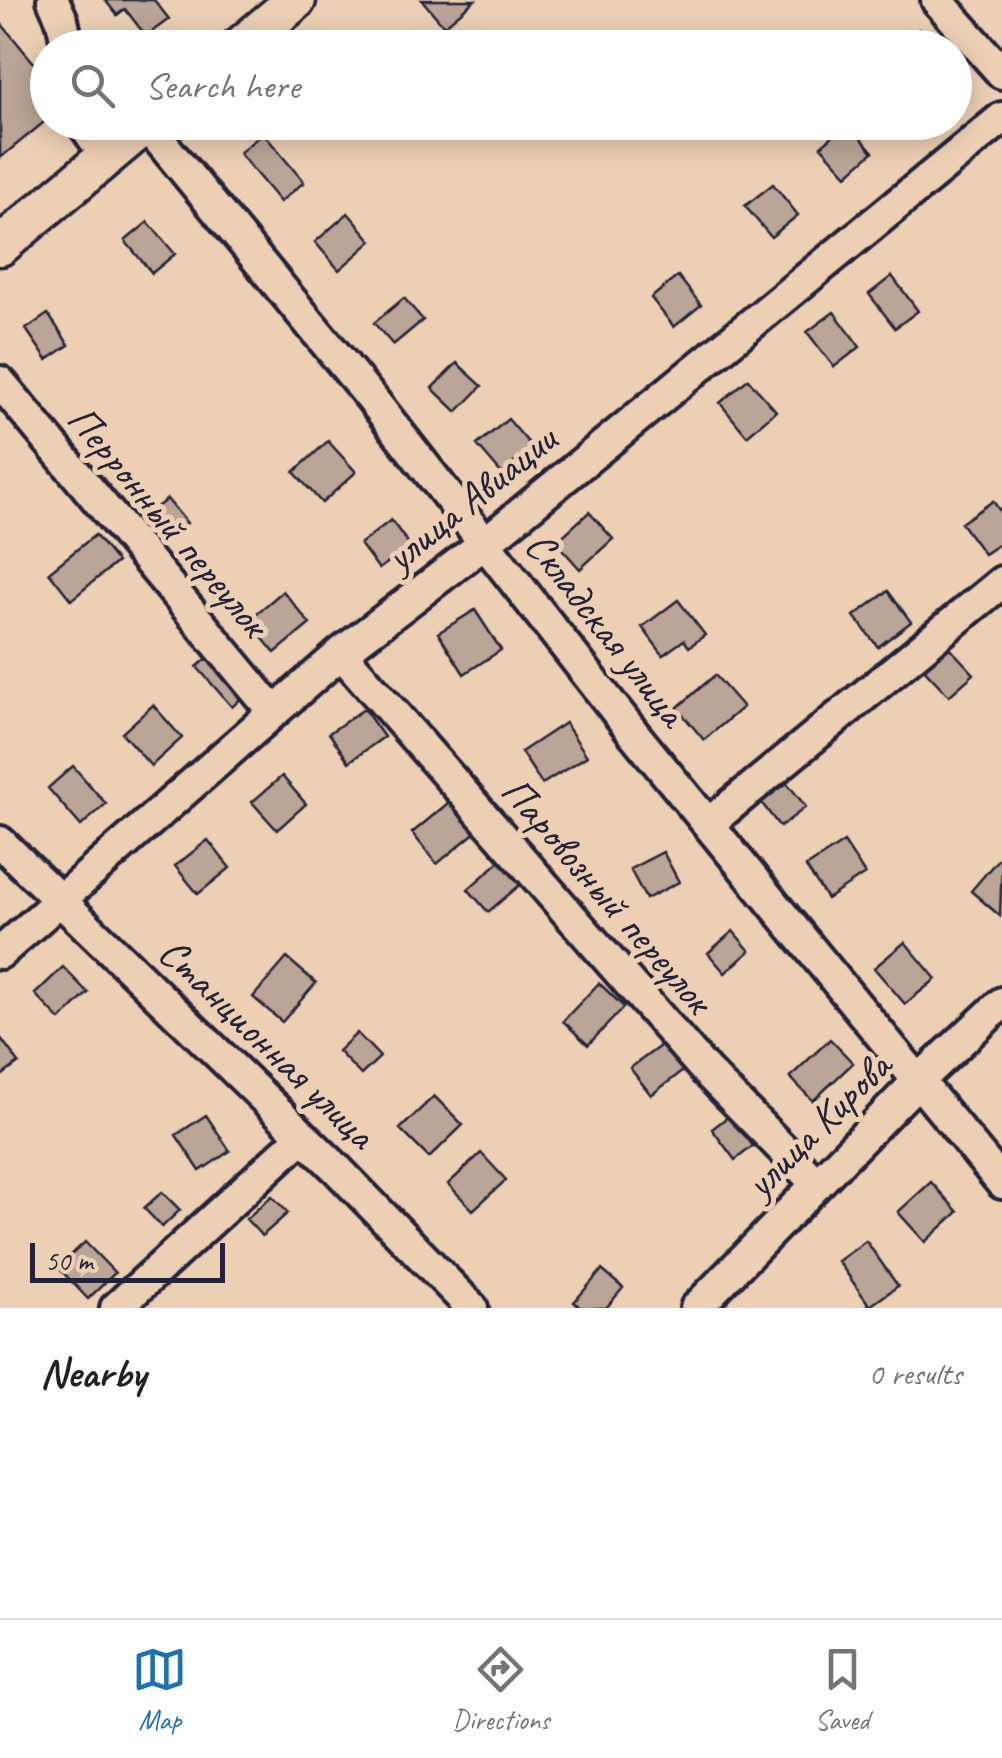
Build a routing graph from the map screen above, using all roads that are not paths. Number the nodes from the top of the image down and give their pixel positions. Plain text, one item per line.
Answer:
1 (53, 0) edge
2 (296, 0) edge
3 (937, 0) edge
4 (64, 30) edge
5 (260, 30) edge
6 (963, 30) edge
7 (972, 40) edge
8 (1002, 74) edge
9 (1002, 118) edge
10 (95, 140) edge
11 (127, 140) edge
12 (161, 140) edge
13 (107, 157) junction
14 (0, 246) edge
15 (0, 382) edge
16 (486, 542) junction
17 (1002, 582) edge
18 (341, 653) junction
19 (274, 712) junction
20 (708, 824) junction
21 (0, 842) edge
22 (60, 898) junction
23 (0, 953) edge
24 (1002, 1002) edge
25 (918, 1081) junction
26 (303, 1136) junction
27 (1002, 1183) edge
28 (818, 1184) junction
29 (116, 1308) edge
30 (472, 1308) edge
31 (696, 1308) edge

1 - 4 street
2 - 5 main road
3 - 6 street
7 - 8 street
9 - 16 street, улица Авиации
10 - 13 street
11 - 13 main road
12 - 16 street, Складская улица
13 - 14 main road
15 - 19 street, Перронный переулок
16 - 18 street, улица Авиации
16 - 20 street, Складская улица
17 - 20 street
18 - 19 street, улица Авиации
18 - 28 street, Паровозный переулок
19 - 22 street, улица Авиации
20 - 25 street, Складская улица
21 - 22 street, Станционная улица
22 - 23 street, улица Авиации
22 - 26 street, Станционная улица
24 - 25 street, улица Кирова
25 - 27 street, Складская улица
25 - 28 street, улица Кирова
26 - 29 street
26 - 30 street, Станционная улица
28 - 31 street, улица Кирова

